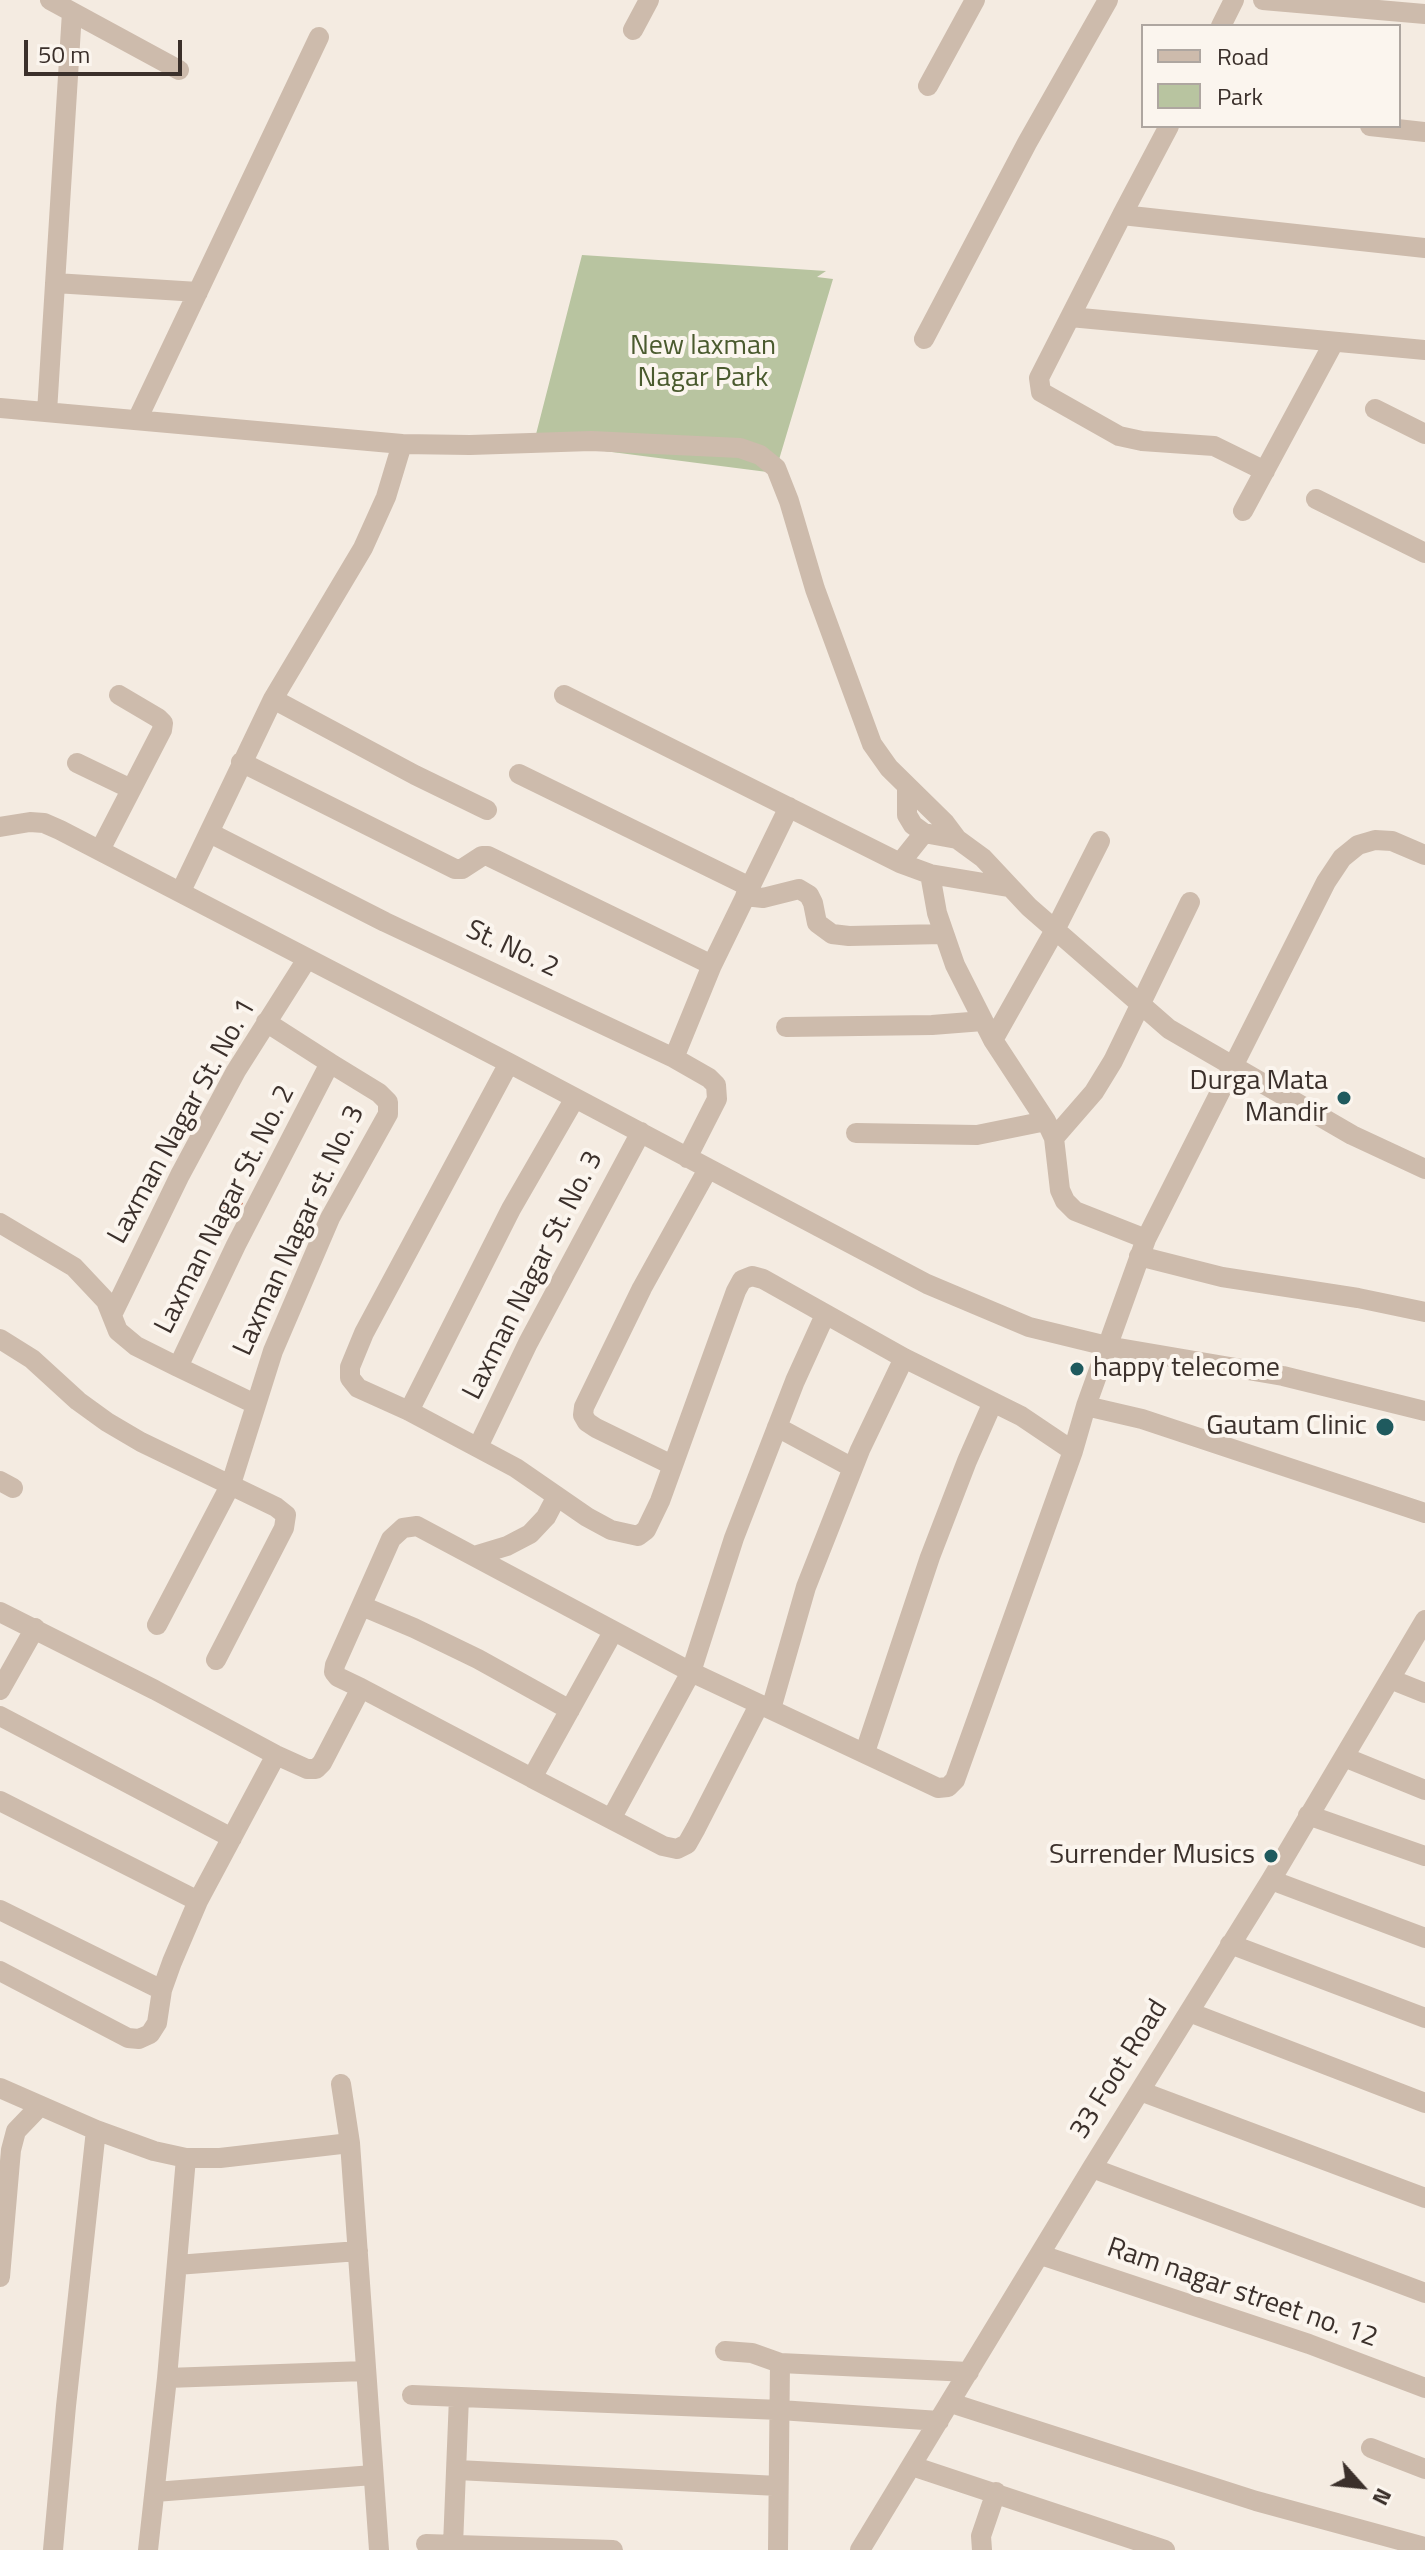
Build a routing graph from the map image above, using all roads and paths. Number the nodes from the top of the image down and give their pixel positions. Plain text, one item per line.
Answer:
1 (50, 0) edge
2 (649, 0) edge
3 (975, 0) edge
4 (1108, 0) edge
5 (1234, 0) edge
6 (1263, 0) edge
7 (72, 12) junction
8 (1425, 14) edge
9 (1222, 24) edge
10 (633, 30) dead end
11 (319, 37) dead end
12 (179, 70) dead end
13 (928, 86) dead end
14 (1168, 128) edge
15 (1388, 128) edge
16 (1425, 132) edge
17 (1122, 215) junction
18 (1425, 248) edge
19 (55, 283) junction
20 (198, 292) junction
21 (1070, 317) junction
22 (924, 339) dead end
23 (1334, 342) junction
24 (1425, 350) edge
25 (0, 408) edge
26 (1375, 409) dead end
27 (47, 412) junction
28 (137, 420) junction
29 (1425, 434) edge
30 (402, 444) junction
31 (1265, 471) junction
32 (1316, 499) dead end
33 (1243, 511) dead end
34 (1425, 553) edge
35 (119, 695) dead end
36 (564, 695) dead end
37 (273, 699) junction
38 (241, 762) junction
39 (77, 763) dead end
40 (519, 774) dead end
41 (907, 786) junction
42 (131, 789) junction
43 (789, 807) junction
44 (487, 810) dead end
45 (0, 827) edge
46 (210, 833) junction
47 (924, 833) junction
48 (957, 839) junction
49 (1100, 841) dead end
50 (100, 850) junction
51 (1425, 855) edge
52 (900, 863) junction
53 (930, 874) junction
54 (1008, 887) junction
55 (181, 891) junction
56 (748, 892) junction
57 (1190, 902) dead end
58 (1055, 930) junction
59 (943, 934) junction
60 (307, 959) junction
61 (712, 965) junction
62 (1140, 1005) junction
63 (983, 1021) junction
64 (266, 1022) junction
65 (786, 1027) dead end
66 (993, 1040) junction
67 (674, 1058) junction
68 (330, 1063) junction
69 (509, 1063) junction
70 (1232, 1067) junction
71 (575, 1098) junction
72 (1050, 1130) junction
73 (641, 1132) junction
74 (856, 1133) dead end
75 (687, 1158) junction
76 (708, 1169) junction
77 (1425, 1169) edge
78 (0, 1223) edge
79 (1142, 1248) junction
80 (1425, 1312) edge
81 (112, 1315) junction
82 (825, 1315) junction
83 (0, 1339) edge
84 (1107, 1346) junction
85 (904, 1358) junction
86 (178, 1367) junction
87 (993, 1402) junction
88 (255, 1404) junction
89 (1086, 1406) junction
90 (409, 1411) junction
91 (1425, 1411) edge
92 (777, 1427) junction
93 (478, 1447) junction
94 (1073, 1451) junction
95 (672, 1465) junction
96 (853, 1468) junction
97 (231, 1484) junction
98 (557, 1496) junction
99 (1425, 1513) edge
100 (474, 1556) junction
101 (362, 1606) junction
102 (0, 1612) edge
103 (1425, 1620) edge
104 (157, 1625) dead end
105 (35, 1628) junction
106 (613, 1632) junction
107 (216, 1660) dead end
108 (691, 1672) junction
109 (1390, 1679) junction
110 (361, 1688) junction
111 (0, 1690) edge
112 (1425, 1693) edge
113 (765, 1707) junction
114 (570, 1710) junction
115 (0, 1716) edge
116 (865, 1752) junction
117 (276, 1755) junction
118 (1344, 1757) junction
119 (532, 1778) junction
120 (1425, 1790) edge
121 (0, 1801) edge
122 (1308, 1815) junction
123 (611, 1819) junction
124 (232, 1838) junction
125 (1425, 1856) edge
126 (1271, 1880) junction
127 (198, 1901) junction
128 (0, 1910) edge
129 (1425, 1938) edge
130 (1230, 1944) junction
131 (0, 1971) edge
132 (162, 1990) junction
133 (1189, 2012) junction
134 (1425, 2018) edge
135 (341, 2084) dead end
136 (0, 2088) edge
137 (1140, 2091) junction
138 (1425, 2103) edge
139 (40, 2106) junction
140 (96, 2130) junction
141 (8, 2132) edge
142 (350, 2143) junction
143 (186, 2158) junction
144 (1092, 2168) junction
145 (1425, 2198) edge
146 (358, 2251) junction
147 (1041, 2255) junction
148 (177, 2265) junction
149 (0, 2277) edge
150 (1425, 2293) edge
151 (725, 2351) dead end
152 (780, 2363) junction
153 (365, 2371) junction
154 (969, 2372) junction
155 (167, 2378) junction
156 (1425, 2388) edge
157 (412, 2395) dead end
158 (459, 2397) junction
159 (951, 2403) junction
160 (780, 2410) junction
161 (939, 2421) junction
162 (1371, 2448) dead end
163 (912, 2466) junction
164 (1425, 2469) edge
165 (457, 2470) junction
166 (373, 2475) junction
167 (778, 2486) junction
168 (155, 2492) junction
169 (996, 2492) junction
170 (426, 2544) dead end
171 (453, 2545) junction
172 (1402, 2546) edge
173 (1425, 2547) edge
174 (53, 2550) edge
175 (148, 2550) edge
176 (379, 2550) edge
177 (613, 2550) edge
178 (778, 2550) edge
179 (860, 2550) edge
180 (982, 2550) edge
181 (1165, 2550) edge

1 - 7 street
2 - 10 street
3 - 13 street
4 - 22 street
5 - 9 street
6 - 8 street
7 - 12 street
7 - 19 street
11 - 20 street
14 - 17 street
15 - 16 street
17 - 18 street
17 - 21 street
19 - 20 street
19 - 27 street
20 - 28 street
21 - 23 street
21 - 31 street
23 - 24 street
23 - 31 street
25 - 27 street
26 - 29 street
27 - 28 street
28 - 30 street
30 - 37 street
30 - 41 street
31 - 33 street
32 - 34 street
35 - 42 street
36 - 43 street
37 - 38 street
37 - 44 street
38 - 46 street
38 - 61 street
39 - 42 street
40 - 56 street
41 - 47 street
41 - 48 street
42 - 50 street
43 - 52 street
43 - 56 street
45 - 50 street
46 - 55 street
46 - 67 street, St. No. 2
47 - 48 street
47 - 52 street
48 - 54 street
49 - 58 street
50 - 55 street
51 - 70 street
52 - 53 street
53 - 54 street
53 - 59 street
54 - 58 street
55 - 60 street
56 - 59 street
56 - 61 street
57 - 62 street
58 - 62 street
58 - 66 street
59 - 63 street
60 - 64 street, Laxman Nagar St. No. 1
60 - 69 street
61 - 67 street
62 - 70 street
62 - 72 street
63 - 65 street
63 - 66 street
64 - 68 street, Laxman Nagar St. No. 2
64 - 81 street, Laxman Nagar St. No. 1
66 - 72 street
67 - 75 street, St. No. 2
68 - 86 street, Laxman Nagar St. No. 2
68 - 88 street, Laxman Nagar st. No. 3
69 - 71 street
69 - 90 street
70 - 77 street
70 - 79 street
71 - 73 street
71 - 90 street
72 - 74 street
72 - 79 street
73 - 75 street
73 - 93 street, Laxman Nagar St. No. 3
75 - 76 street
76 - 84 street
76 - 95 street
78 - 81 street, Laxman Nagar St. No. 2
79 - 80 street
79 - 84 street
81 - 86 street, Laxman Nagar St. No. 2
82 - 85 street
82 - 92 street
82 - 95 street
83 - 97 street
84 - 89 street
84 - 91 street
85 - 87 street
85 - 96 street
86 - 88 street, Laxman Nagar st. No. 3
87 - 94 street
87 - 116 street
88 - 97 street, Laxman Nagar st. No. 3
89 - 94 street
89 - 99 street
90 - 93 street
92 - 96 street
92 - 108 street
93 - 98 street
94 - 116 street
95 - 98 street
96 - 113 street
97 - 104 street, Laxman Nagar st. No. 3
97 - 107 street
98 - 100 street
100 - 101 street
100 - 106 street
101 - 110 street
101 - 114 street
102 - 105 street
103 - 109 street, 33 Foot Road
105 - 111 street
105 - 117 street
106 - 108 street
106 - 114 street
108 - 113 street
108 - 123 street
109 - 112 street
109 - 118 street, 33 Foot Road
110 - 117 street
110 - 119 street
113 - 116 street
113 - 123 street
114 - 119 street
115 - 124 street
117 - 124 street
118 - 120 street
118 - 122 street, 33 Foot Road
119 - 123 street
121 - 127 street
122 - 125 street
122 - 126 street, 33 Foot Road
124 - 127 street
126 - 129 street
126 - 130 street, 33 Foot Road
127 - 132 street
128 - 132 street
130 - 133 street, 33 Foot Road
130 - 134 street
131 - 132 street
133 - 137 street, 33 Foot Road
133 - 138 street
135 - 142 street
136 - 139 street
137 - 144 street, 33 Foot Road
137 - 145 street
139 - 140 street
139 - 141 street
140 - 143 street
140 - 174 street
141 - 149 street
142 - 143 street
142 - 146 street
143 - 148 street
144 - 147 street, 33 Foot Road
144 - 150 street
146 - 148 street
146 - 153 street
147 - 154 street, 33 Foot Road
147 - 156 street, Ram nagar street no. 12
148 - 155 street
151 - 152 street
152 - 154 street
152 - 160 street
153 - 155 street
153 - 166 street
154 - 159 street, 33 Foot Road
155 - 168 street
157 - 158 street
158 - 160 street
158 - 165 street
159 - 161 street, 33 Foot Road
159 - 172 street
160 - 161 street
160 - 167 street
161 - 163 street, 33 Foot Road
162 - 164 street
163 - 169 street
163 - 179 street, 33 Foot Road
165 - 167 street
165 - 171 street
166 - 168 street
166 - 176 street
167 - 178 street
168 - 175 street
169 - 180 street
169 - 181 street
170 - 171 street
171 - 177 street
172 - 173 street

